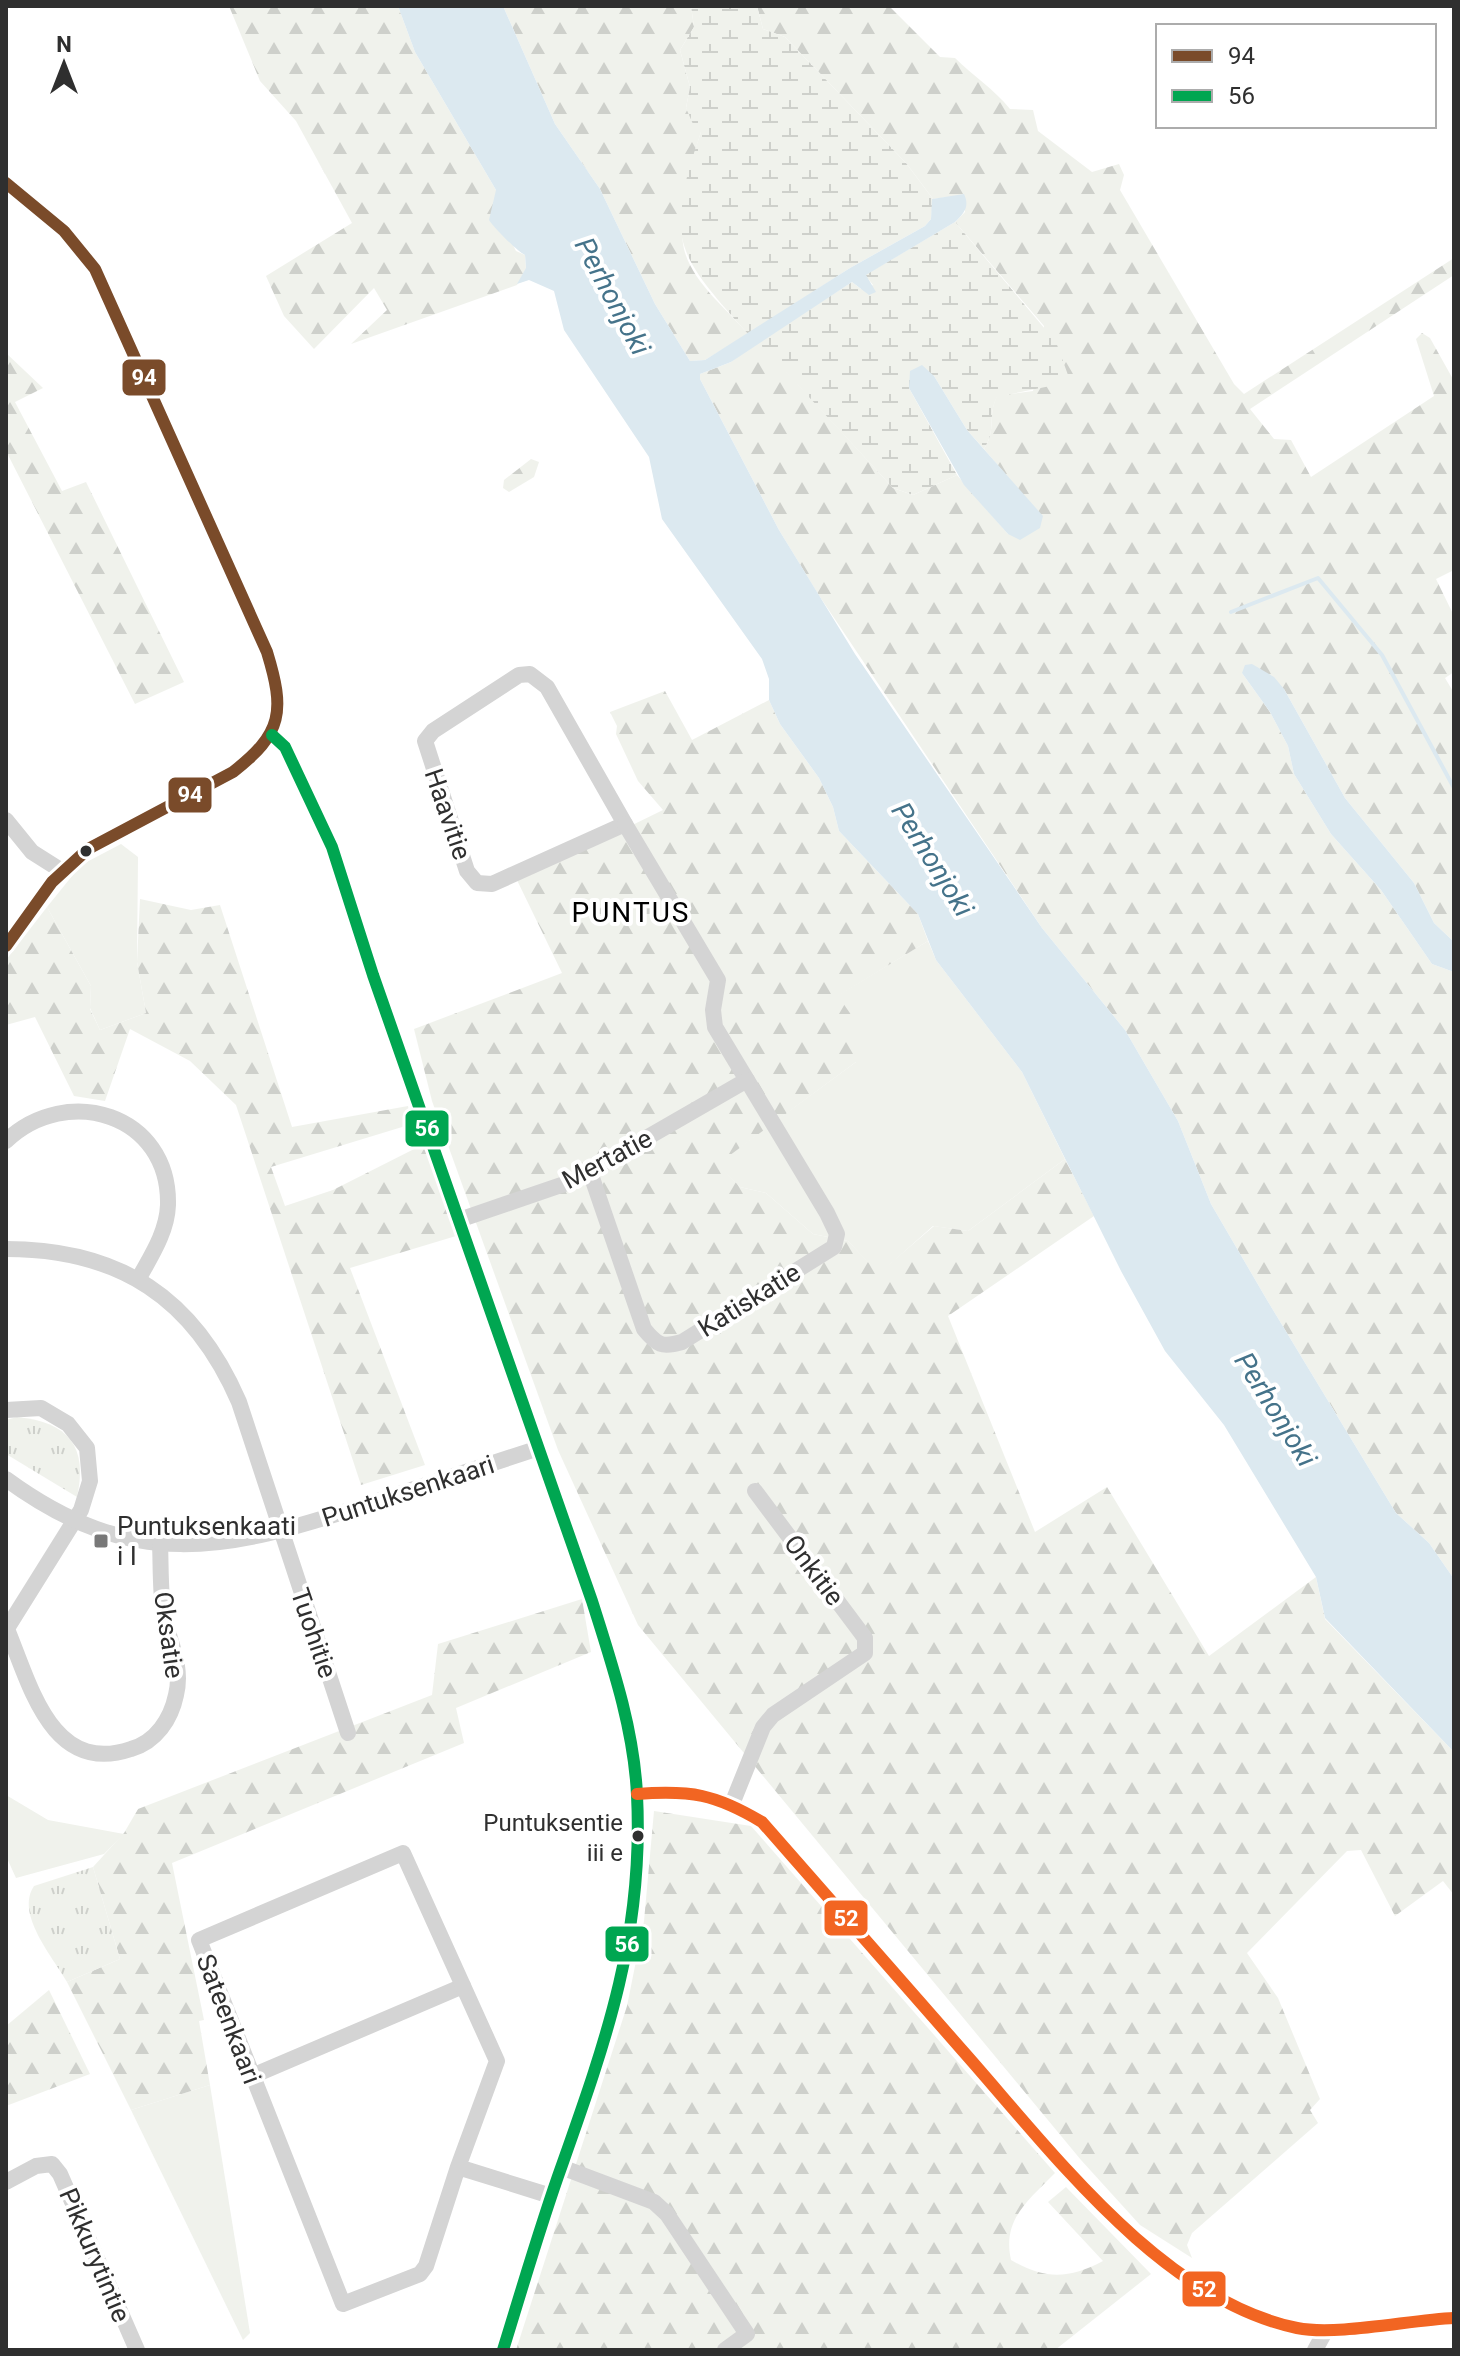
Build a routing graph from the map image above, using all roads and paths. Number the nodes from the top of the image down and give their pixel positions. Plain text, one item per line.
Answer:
1 (6, 183) edge
2 (272, 735) junction
3 (6, 820) edge
4 (625, 824) junction
5 (62, 871) junction
6 (6, 946) edge
7 (747, 1080) junction
8 (6, 1141) edge
9 (590, 1172) junction
10 (459, 1220) junction
11 (6, 1249) edge
12 (139, 1278) junction
13 (6, 1410) edge
14 (539, 1448) junction
15 (6, 1479) edge
16 (755, 1491) dead end
17 (73, 1521) junction
18 (280, 1533) junction
19 (160, 1543) junction
20 (7, 1629) edge
21 (348, 1733) dead end
22 (637, 1794) junction
23 (732, 1804) junction
24 (463, 1986) junction
25 (250, 2077) junction
26 (458, 2167) junction
27 (561, 2167) junction
28 (6, 2182) edge
29 (551, 2196) junction
30 (1454, 2318) edge
31 (1326, 2330) junction
32 (137, 2350) edge
33 (503, 2350) edge
34 (725, 2350) edge
35 (1315, 2350) edge

1 - 2 street
2 - 5 street
2 - 10 street
3 - 5 street
4 - 4 street, Haavitie
4 - 7 street, Haavitie
5 - 6 street
7 - 9 street, Mertatie
7 - 9 street, Katiskatie
8 - 12 street
9 - 10 street, Mertatie
10 - 14 street
11 - 12 street
12 - 18 street, Tuohitie
13 - 17 street
14 - 18 street, Puntuksenkaari
14 - 22 street
15 - 17 street, Puntuksenkaari
16 - 23 street, Onkitie
17 - 19 street, Puntuksenkaari
17 - 20 street
18 - 19 street, Puntuksenkaari
18 - 21 street, Tuohitie
19 - 20 street, Oksatie
22 - 23 street
22 - 27 street
23 - 31 street
24 - 25 street
24 - 25 street, Sateenkaari
24 - 26 street, Sateenkaari
25 - 26 street, Sateenkaari
26 - 29 street
27 - 29 street
27 - 34 street
28 - 32 street, Pikkurytintie
29 - 33 street
30 - 31 street
31 - 35 street

